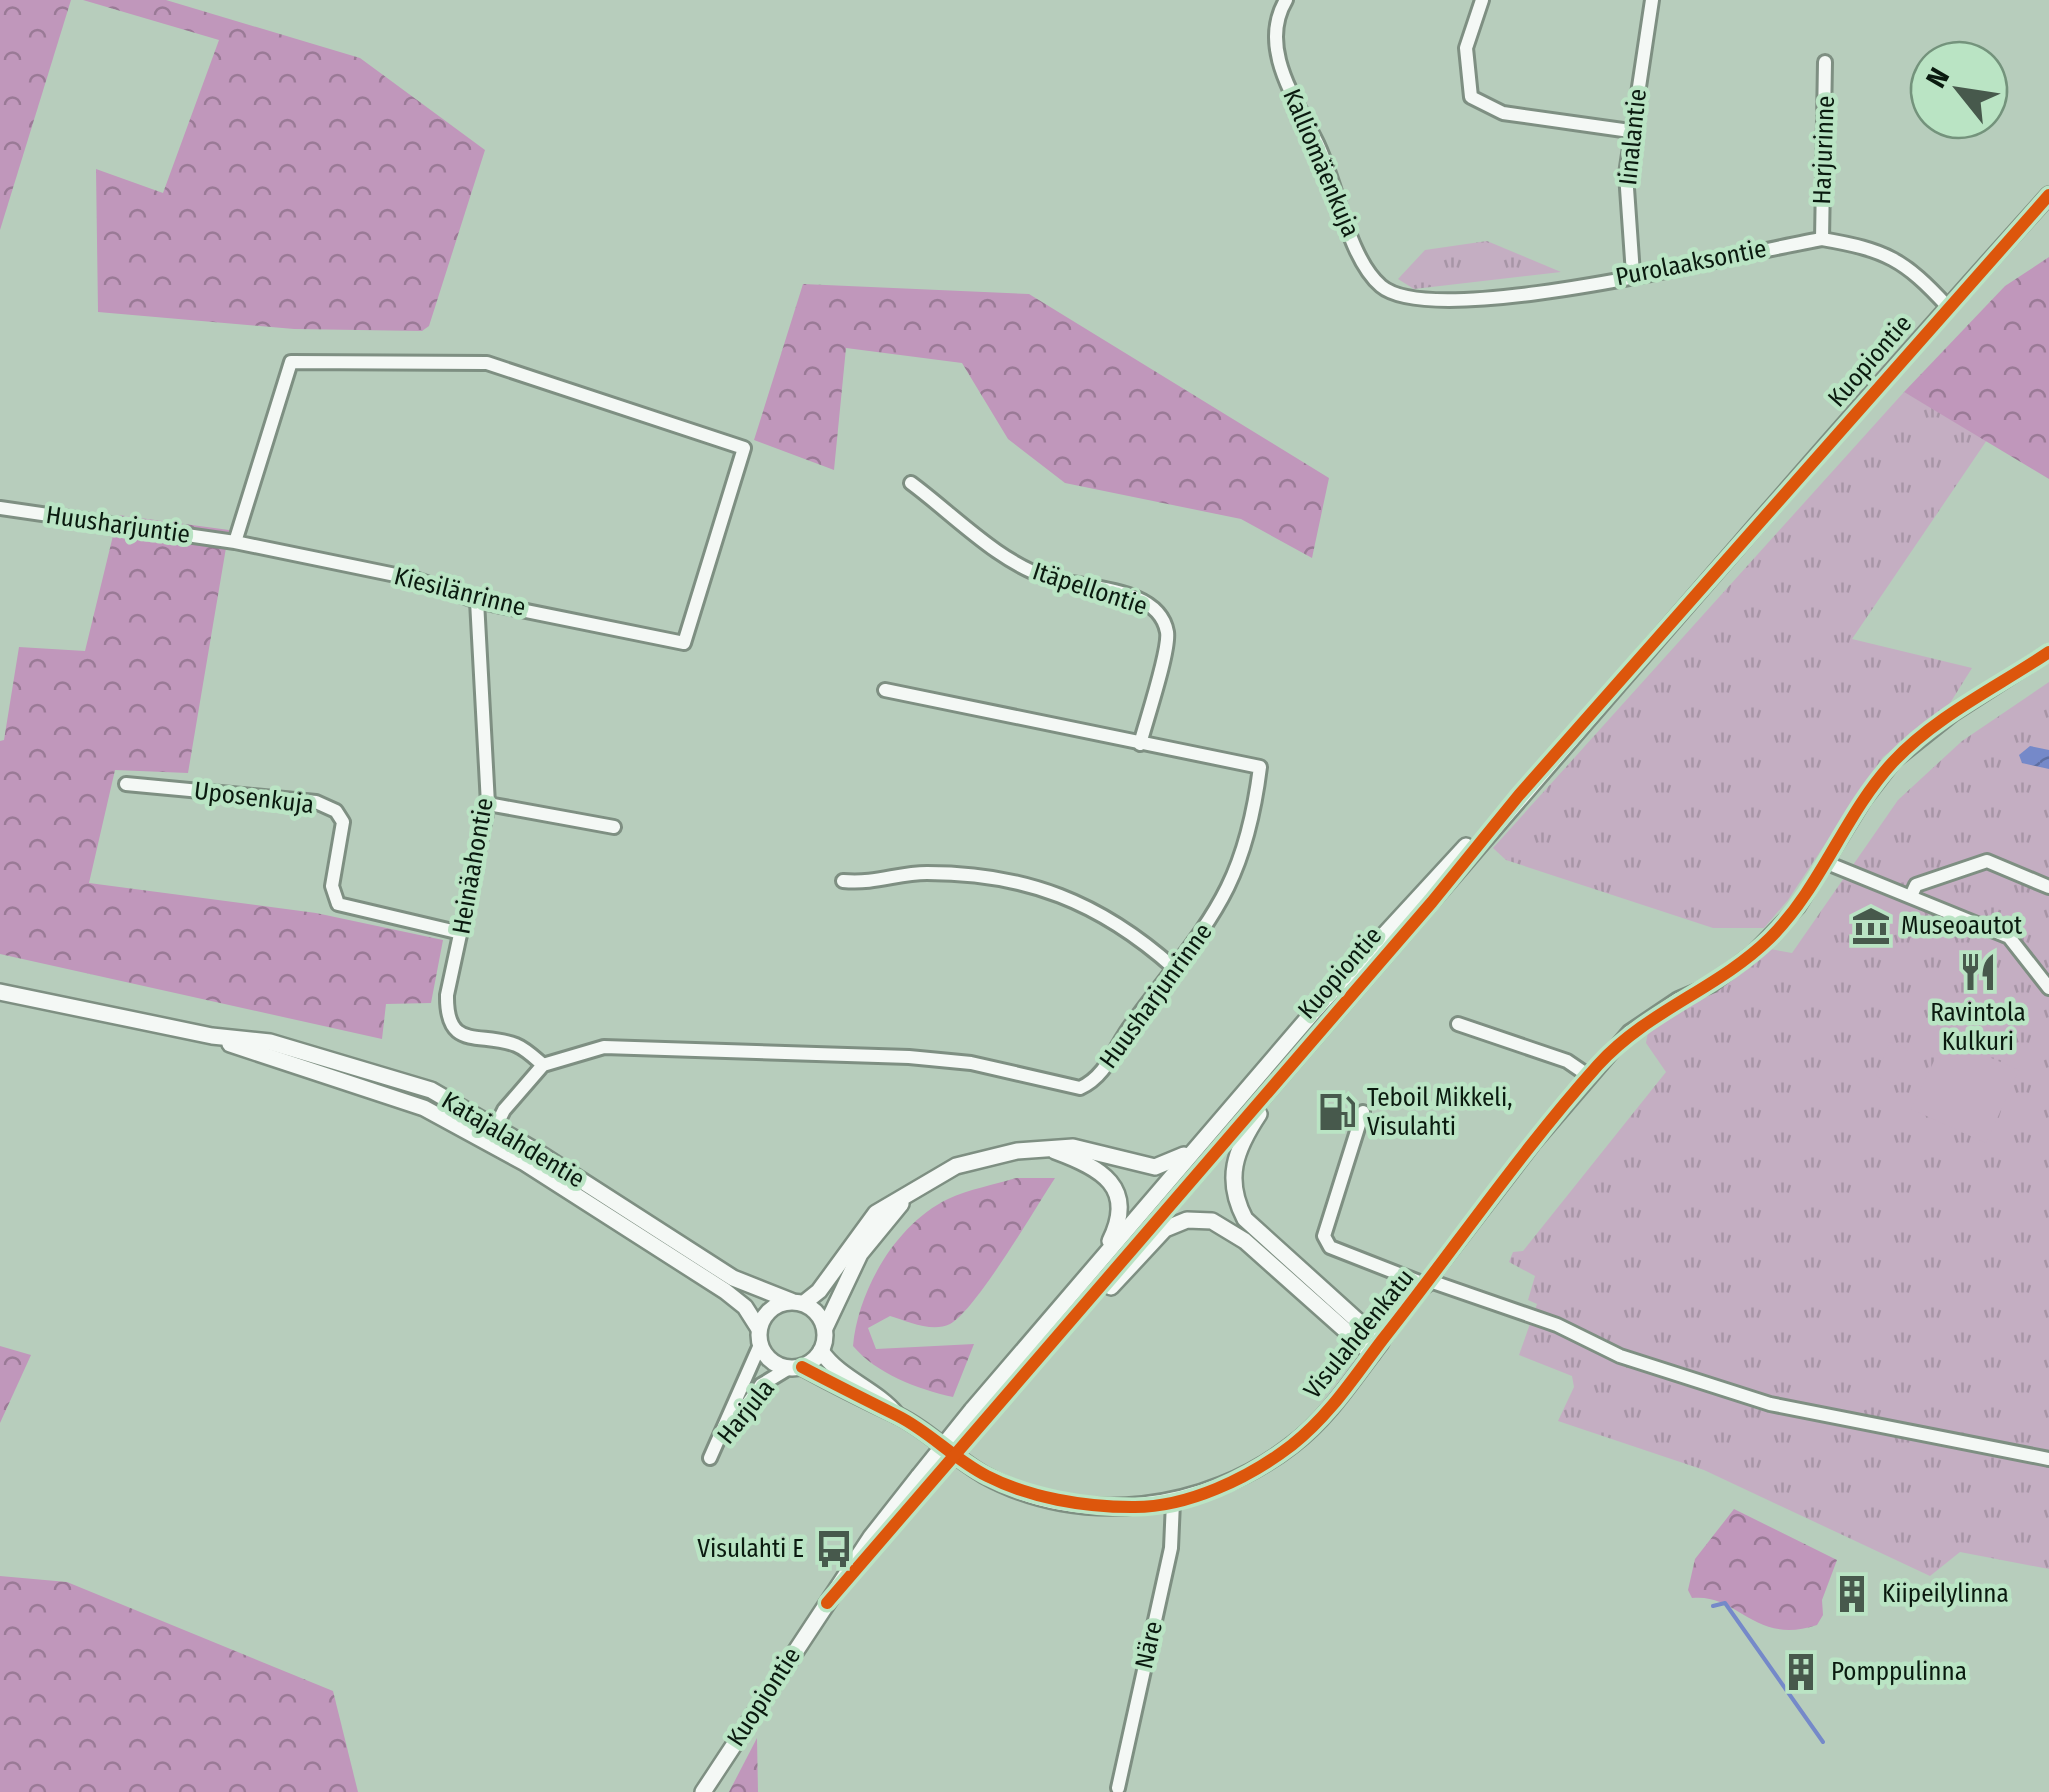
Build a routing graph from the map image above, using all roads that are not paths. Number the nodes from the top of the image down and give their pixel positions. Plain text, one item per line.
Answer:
1 (1286, 0) edge
2 (1482, 0) edge
3 (1652, 0) edge
4 (1826, 62) dead end
5 (1630, 131) junction
6 (2049, 194) edge
7 (1822, 239) junction
8 (1633, 274) junction
9 (1414, 299) joint
10 (1948, 306) junction
11 (911, 484) dead end
12 (0, 508) edge
13 (235, 542) junction
14 (477, 601) junction
15 (2049, 652) edge
16 (885, 690) dead end
17 (1140, 744) junction
18 (126, 784) dead end
19 (1519, 794) junction
20 (488, 804) junction
21 (614, 828) dead end
22 (1826, 863) junction
23 (843, 880) dead end
24 (2049, 887) edge
25 (1911, 896) junction
26 (461, 933) junction
27 (1174, 968) junction
28 (2049, 988) edge
29 (0, 992) edge
30 (1458, 1024) dead end
31 (1316, 1034) junction
32 (543, 1064) junction
33 (1589, 1076) junction
34 (1363, 1112) dead end
35 (1223, 1118) junction
36 (492, 1134) junction
37 (1051, 1150) junction
38 (920, 1184) junction
39 (1428, 1283) junction
40 (797, 1302) junction
41 (1058, 1322) junction
42 (825, 1328) junction
43 (760, 1337) junction
44 (1377, 1348) junction
45 (822, 1351) junction
46 (796, 1368) junction
47 (897, 1415) junction
48 (2049, 1459) edge
49 (1173, 1502) junction
50 (1118, 1788) dead end
51 (703, 1792) edge

1 - 9 street, Kalliomäenkuja
2 - 5 street
3 - 5 street, Iinalantie
4 - 7 street, Harjurinne
5 - 8 street, Iinalantie
6 - 10 street, Kuopiontie
7 - 8 street, Purolaaksontie
7 - 10 street, Purolaaksontie
8 - 9 street, Purolaaksontie
10 - 19 street, Kuopiontie
11 - 17 street, Itäpellontie
12 - 13 street, Huusharjuntie
13 - 14 street, Kiesilänrinne
13 - 14 street, Kiesilänrinne
14 - 20 street, Heinäahontie
15 - 22 street, Visulahdenkatu
16 - 17 street, Huusharjunrinne
17 - 27 street, Huusharjunrinne
18 - 26 street, Uposenkuja
19 - 31 street, Kuopiontie
19 - 35 street, Kuopiontie
20 - 21 street
20 - 26 street, Heinäahontie
22 - 25 street
22 - 33 street, Visulahdenkatu
23 - 27 street
24 - 25 street
25 - 28 street
26 - 32 street, Heinäahontie
27 - 32 street, Huusharjunrinne
29 - 36 street, Katajalahdentie
30 - 33 street
31 - 41 street, Kuopiontie
31 - 44 street
32 - 36 street
33 - 39 street, Visulahdenkatu
34 - 39 street
35 - 37 street
35 - 41 street, Kuopiontie
36 - 40 street, Katajalahdentie
36 - 43 street, Katajalahdentie
37 - 38 street
37 - 41 street
38 - 40 street
38 - 42 street
39 - 44 street, Visulahdenkatu
39 - 48 street
40 - 42 street
40 - 43 street
41 - 44 street
41 - 51 street, Kuopiontie, bridge
42 - 45 street
43 - 46 street
43 - 46 street, Harjula
44 - 49 street, Visulahdenkatu
45 - 46 street
45 - 47 street, Visulahdenkatu
46 - 47 street, Visulahdenkatu
47 - 49 street, Visulahdenkatu
49 - 50 street, Näre

